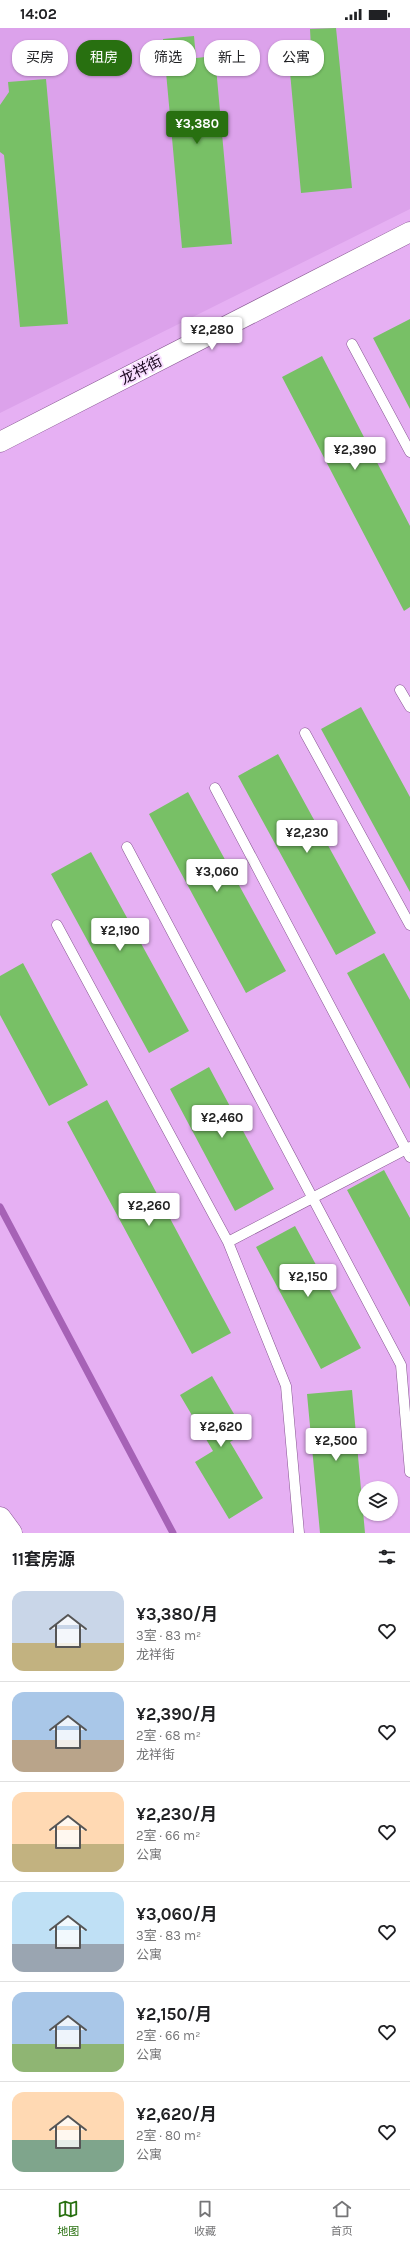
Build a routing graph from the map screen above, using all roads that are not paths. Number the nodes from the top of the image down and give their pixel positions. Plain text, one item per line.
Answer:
1 (410, 232) edge
2 (352, 344) dead end
3 (0, 442) edge
4 (410, 452) edge
5 (400, 690) dead end
6 (410, 707) edge
7 (305, 733) dead end
8 (215, 788) dead end
9 (127, 847) dead end
10 (56, 925) dead end
11 (410, 925) edge
12 (409, 1151) edge
13 (314, 1197) junction
14 (228, 1242) junction
15 (410, 1472) edge
16 (0, 1518) edge
17 (12, 1533) edge
18 (299, 1533) edge

1 - 3 street, 龙祥街
2 - 4 lane
5 - 6 lane
7 - 11 lane
8 - 12 lane
9 - 13 lane
10 - 14 lane
12 - 13 lane
13 - 14 lane
13 - 15 lane
14 - 18 lane
16 - 17 street

